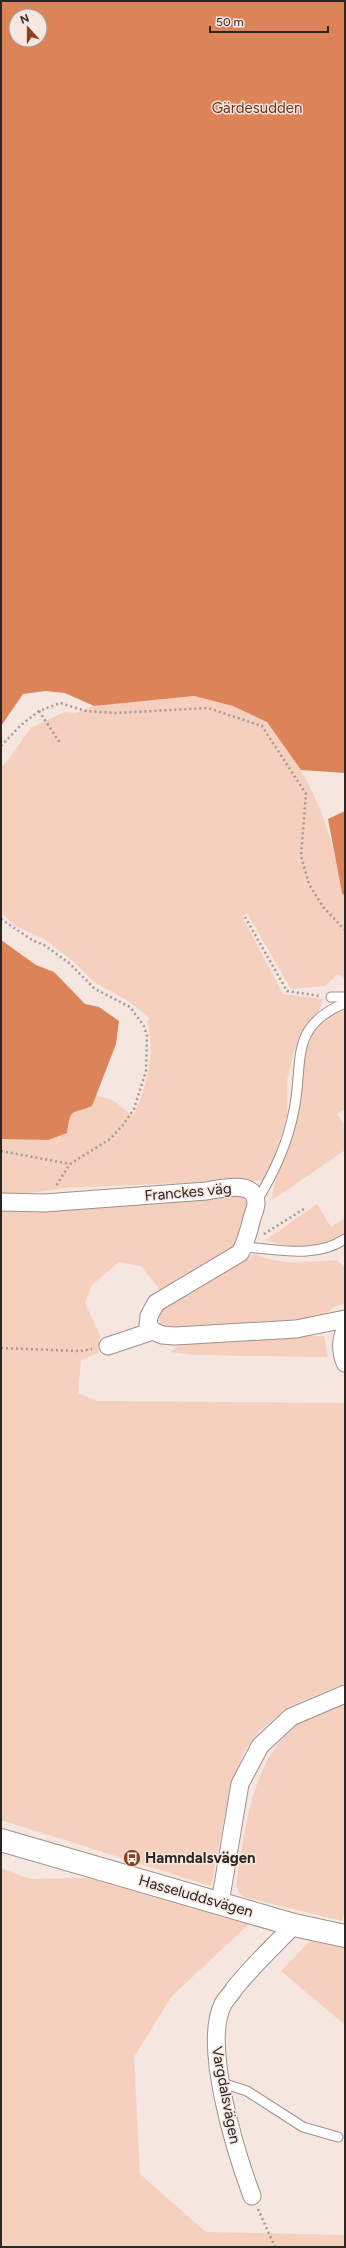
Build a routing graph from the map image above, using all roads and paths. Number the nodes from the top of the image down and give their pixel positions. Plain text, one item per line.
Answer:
1 (39, 711) junction
2 (60, 743) dead end
3 (1, 746) edge
4 (245, 916) dead end
5 (1, 919) edge
6 (345, 930) edge
7 (331, 997) joint
8 (345, 997) edge
9 (345, 1003) edge
10 (1, 1151) edge
11 (70, 1164) junction
12 (1, 1202) edge
13 (44, 1203) junction
14 (256, 1203) junction
15 (304, 1210) dead end
16 (345, 1239) edge
17 (244, 1247) junction
18 (345, 1319) edge
19 (153, 1331) junction
20 (345, 1331) edge
21 (108, 1346) joint
22 (1, 1348) edge
23 (345, 1363) edge
24 (345, 1694) edge
25 (1, 1840) edge
26 (220, 1903) junction
27 (294, 1925) junction
28 (345, 1936) edge
29 (222, 2083) junction
30 (338, 2137) dead end
31 (252, 2196) joint
32 (276, 2247) edge

1 - 2 path
1 - 3 path
1 - 6 path
4 - 7 path
5 - 11 path
7 - 8 lane
9 - 14 lane
10 - 11 path
11 - 13 path
12 - 13 street, Franckes väg
13 - 14 street, Franckes väg
14 - 17 street
15 - 17 path
16 - 17 lane
17 - 19 street
18 - 19 street
19 - 21 street
20 - 23 street
21 - 22 path
24 - 26 street
25 - 26 street, Hasseluddsvägen
26 - 27 street, Hasseluddsvägen
27 - 28 street, Hasseluddsvägen
27 - 29 street, Vargdalsvägen
29 - 30 lane
29 - 31 street, Vargdalsvägen
31 - 32 path

